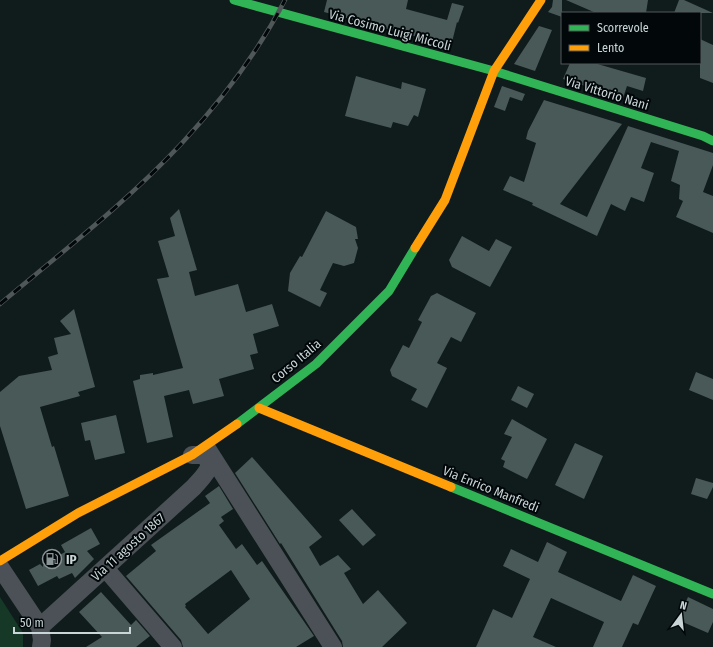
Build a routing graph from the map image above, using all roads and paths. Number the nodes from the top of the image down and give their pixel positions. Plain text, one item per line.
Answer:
1 (234, 0) edge
2 (540, 0) edge
3 (494, 71) junction
4 (713, 141) edge
5 (259, 408) junction
6 (199, 451) junction
7 (0, 561) edge
8 (0, 567) edge
9 (105, 568) junction
10 (713, 594) edge
11 (42, 640) edge
12 (173, 647) edge
13 (333, 647) edge

1 - 3 street, Via Cosimo Luigi Miccoli
2 - 3 street, Corso Italia
3 - 4 street, Via Vittorio Nani
3 - 5 street, Corso Italia
5 - 6 street, Corso Italia
5 - 10 street, Via Enrico Manfredi
6 - 7 street, Corso Italia
6 - 9 street, Via 11 agosto 1867
6 - 13 street
8 - 11 street
9 - 11 street, Via 11 agosto 1867
9 - 12 street

